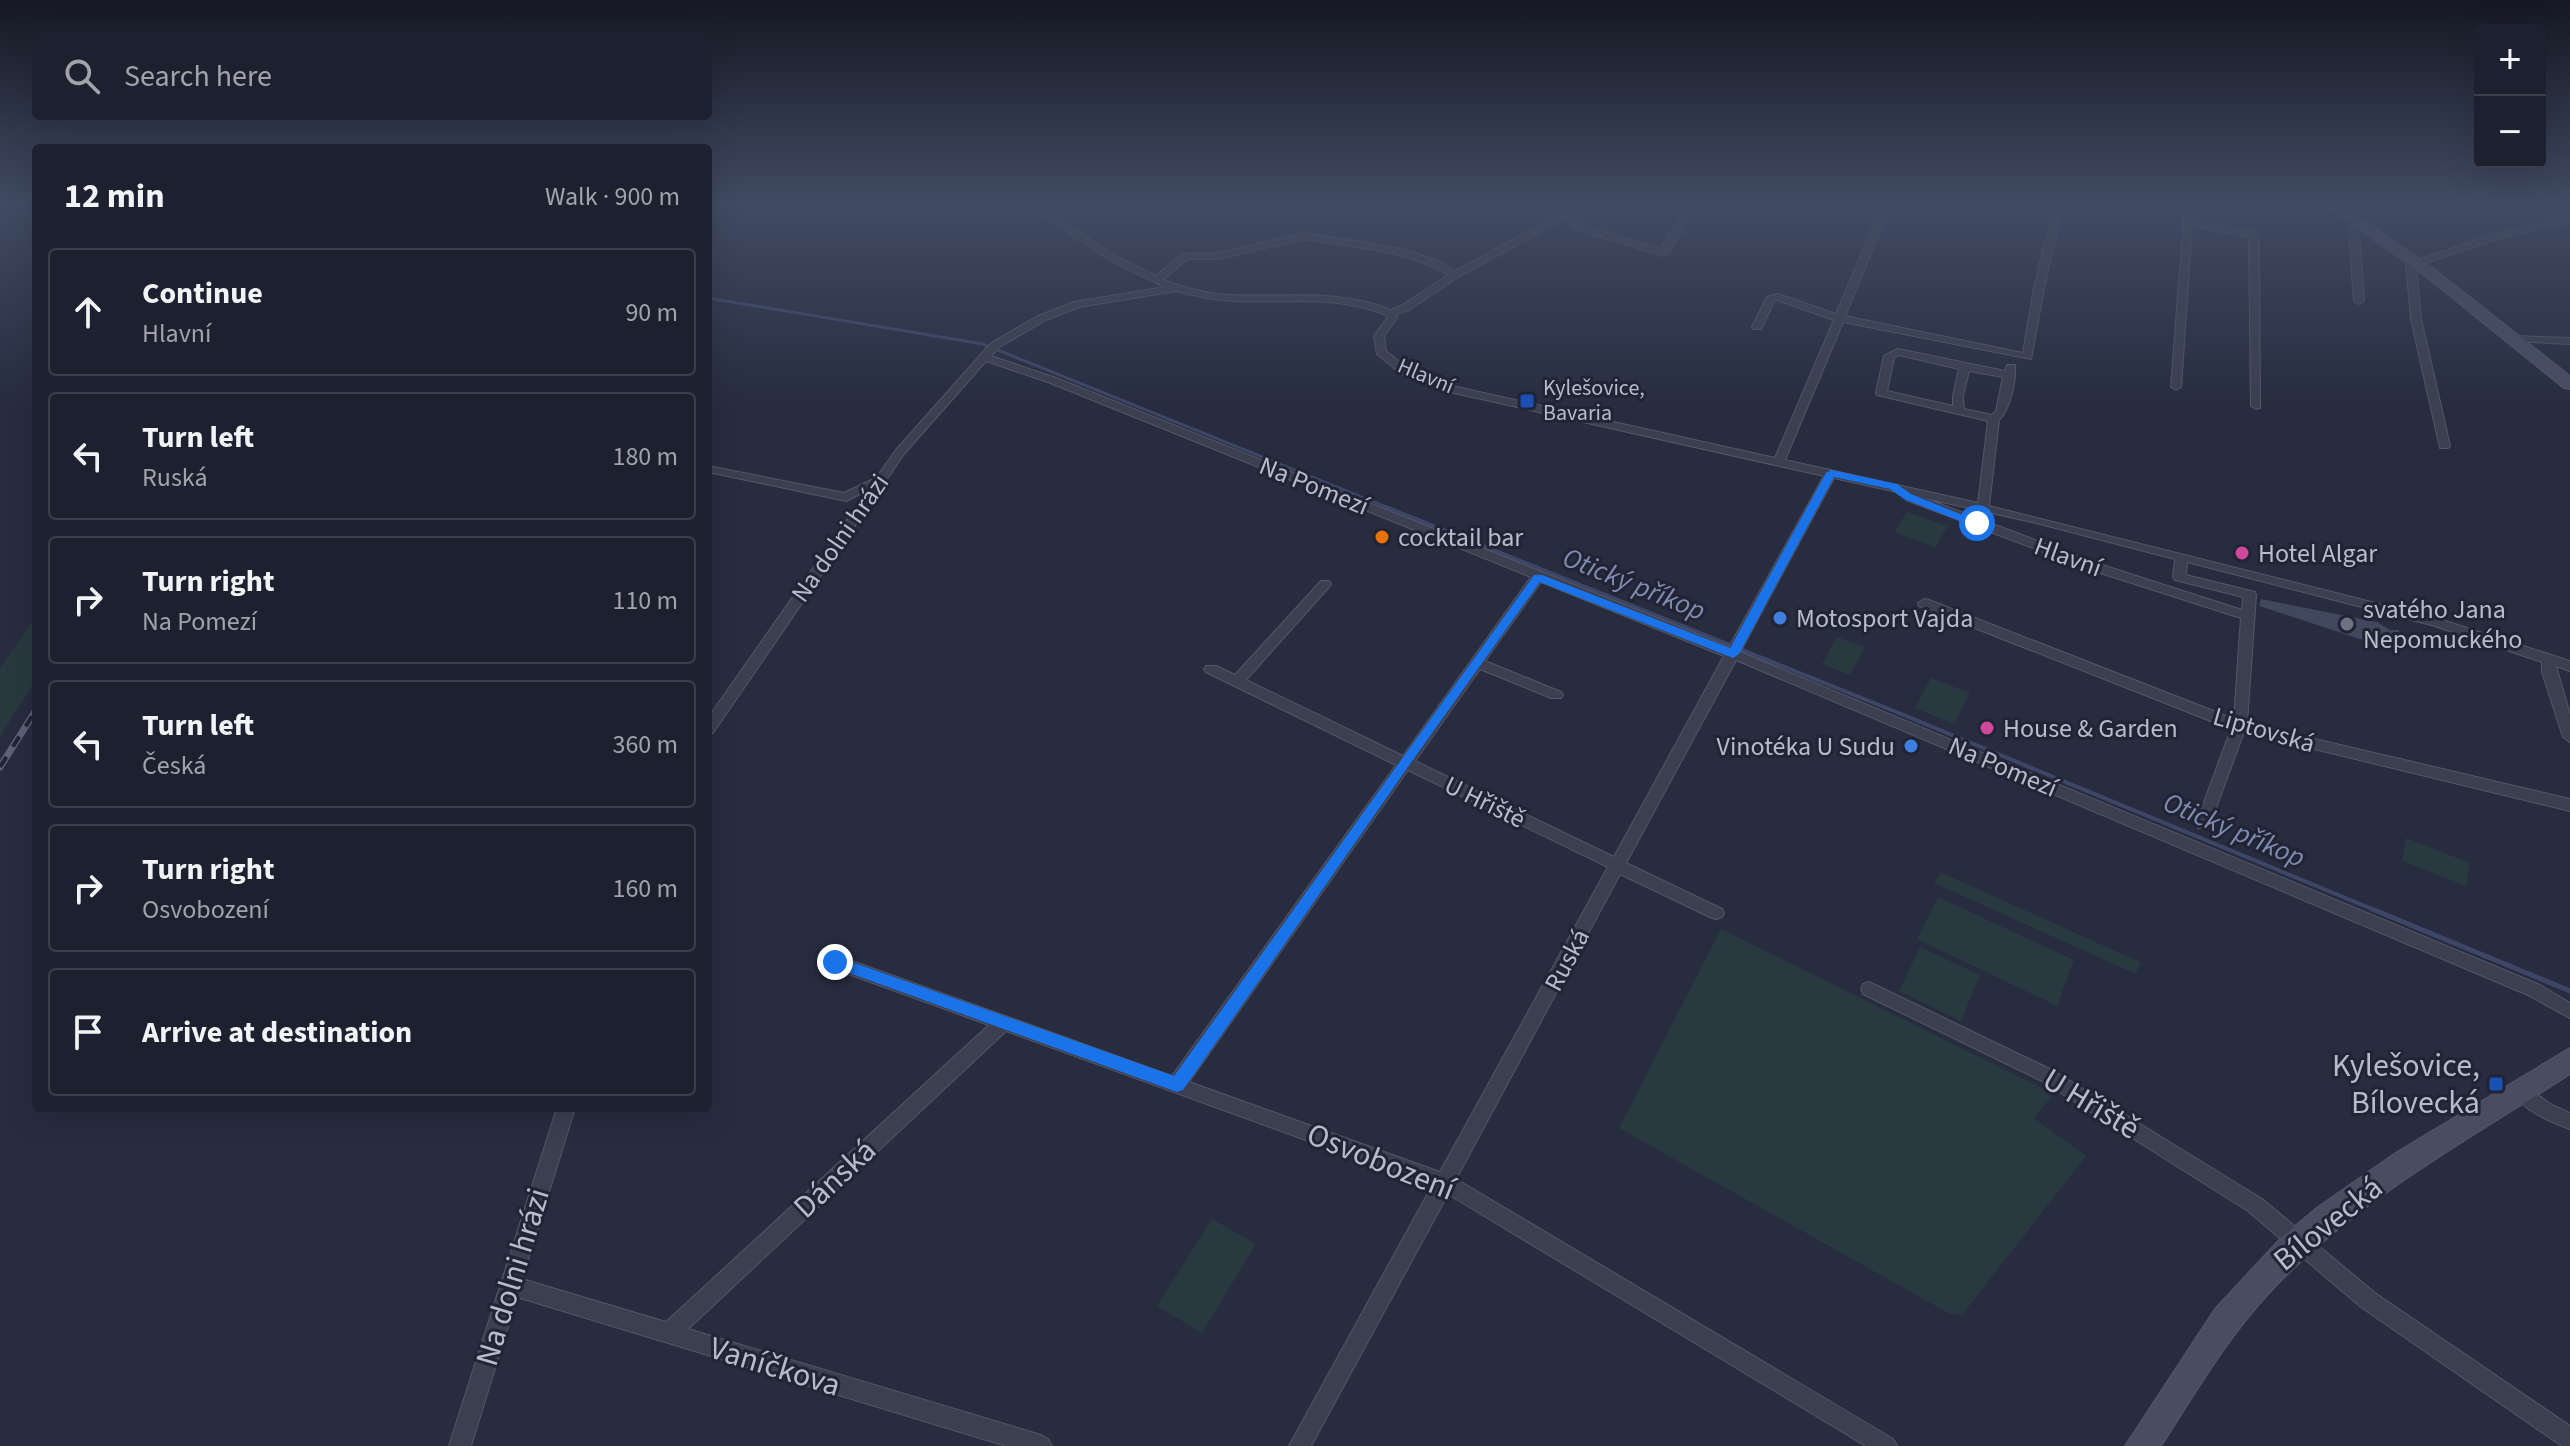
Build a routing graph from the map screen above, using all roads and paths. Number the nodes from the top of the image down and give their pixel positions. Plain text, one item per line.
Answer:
1 (1145, 272) edge
2 (1166, 272) edge
3 (1451, 272) edge
4 (1460, 272) edge
5 (1858, 272) edge
6 (2043, 272) edge
7 (2184, 272) edge
8 (2254, 272) edge
9 (2357, 272) edge
10 (2410, 272) edge
11 (2428, 272) edge
12 (1455, 275) junction
13 (1158, 279) junction
14 (1177, 288) junction
15 (2359, 301) dead end
16 (1391, 313) junction
17 (1839, 318) junction
18 (1757, 327) dead end
19 (2515, 339) junction
20 (2570, 341) edge
21 (989, 351) junction
22 (2013, 354) junction
23 (1965, 367) junction
24 (2010, 375) junction
25 (2570, 384) edge
26 (2176, 387) dead end
27 (2256, 406) dead end
28 (1959, 409) junction
29 (1994, 419) junction
30 (2444, 446) dead end
31 (1779, 461) junction
32 (712, 470) edge
33 (1831, 473) junction
34 (880, 479) junction
35 (1894, 487) junction
36 (1955, 500) junction
37 (1983, 507) junction
38 (2000, 511) junction
39 (1963, 518) junction
40 (1977, 523) junction
41 (2181, 559) junction
42 (1538, 577) junction
43 (1325, 584) dead end
44 (1924, 603) dead end
45 (2248, 616) junction
46 (1736, 649) junction
47 (2549, 660) junction
48 (1476, 662) junction
49 (2570, 666) edge
50 (1211, 669) dead end
51 (1237, 682) junction
52 (1556, 695) dead end
53 (712, 723) edge
54 (2238, 726) junction
55 (2570, 737) edge
56 (1403, 763) junction
57 (2570, 805) edge
58 (2203, 824) dead end
59 (1617, 866) junction
60 (1716, 913) dead end
61 (835, 962) dead end
62 (1869, 989) dead end
63 (2570, 1011) edge
64 (1003, 1023) junction
65 (2570, 1060) edge
66 (1177, 1084) junction
67 (2521, 1091) junction
68 (565, 1112) edge
69 (2570, 1121) edge
70 (1446, 1183) junction
71 (2299, 1242) junction
72 (510, 1285) junction
73 (668, 1334) junction
74 (2570, 1439) edge
75 (460, 1446) edge
76 (1041, 1446) edge
77 (1300, 1446) edge
78 (1886, 1446) edge
79 (2142, 1446) edge

1 - 13 street
2 - 13 street
3 - 12 street
4 - 12 street
5 - 17 street
6 - 22 street
7 - 26 street
8 - 27 street
9 - 15 street
10 - 30 street
11 - 19 main road
12 - 16 street
13 - 14 street
14 - 16 street
14 - 21 street, Na dolni hrázi
16 - 31 street, Hlavní
17 - 18 street
17 - 22 street
17 - 31 street
19 - 20 street
19 - 25 main road
21 - 34 street, Na dolni hrázi
21 - 42 street, Na Pomezí
22 - 24 street
23 - 24 street
23 - 28 street
23 - 28 street
24 - 29 street
28 - 29 street
29 - 37 street
31 - 33 street, Hlavní
32 - 34 street
33 - 35 street, Hlavní
33 - 46 street, Ruská
34 - 53 street, Na dolni hrázi
35 - 36 street, Hlavní
35 - 39 street, Hlavní
36 - 37 street, Hlavní
36 - 39 street
37 - 38 street, Hlavní
38 - 40 street
38 - 41 street, Hlavní
39 - 40 street, Hlavní
40 - 45 street, Hlavní
41 - 45 street
41 - 47 street, Hlavní
42 - 46 street, Na Pomezí
42 - 48 street
43 - 51 street
44 - 54 street, Liptovská
45 - 54 street
46 - 59 street, Ruská
46 - 63 street, Na Pomezí
47 - 49 street, Hlavní
47 - 55 street
48 - 52 street
48 - 56 street
50 - 51 street, U Hřiště
51 - 56 street, U Hřiště
54 - 57 street, Liptovská
54 - 58 street
56 - 59 street, U Hřiště
56 - 66 street
59 - 60 street, U Hřiště
59 - 70 street, Ruská
61 - 64 street, Osvobození
62 - 71 street, U Hřiště
64 - 66 street, Osvobození
64 - 73 street, Dánská
65 - 67 main road, Bílovecká
66 - 70 street, Osvobození
67 - 69 street
67 - 71 main road, Bílovecká
68 - 72 street, Na dolni hrázi
70 - 77 street, Ruská
70 - 78 street, Osvobození
71 - 74 street, U Hřiště
71 - 79 main road, Bílovecká
72 - 73 street, Vaníčkova
72 - 75 street, Na dolni hrázi
73 - 76 street, Vaníčkova

